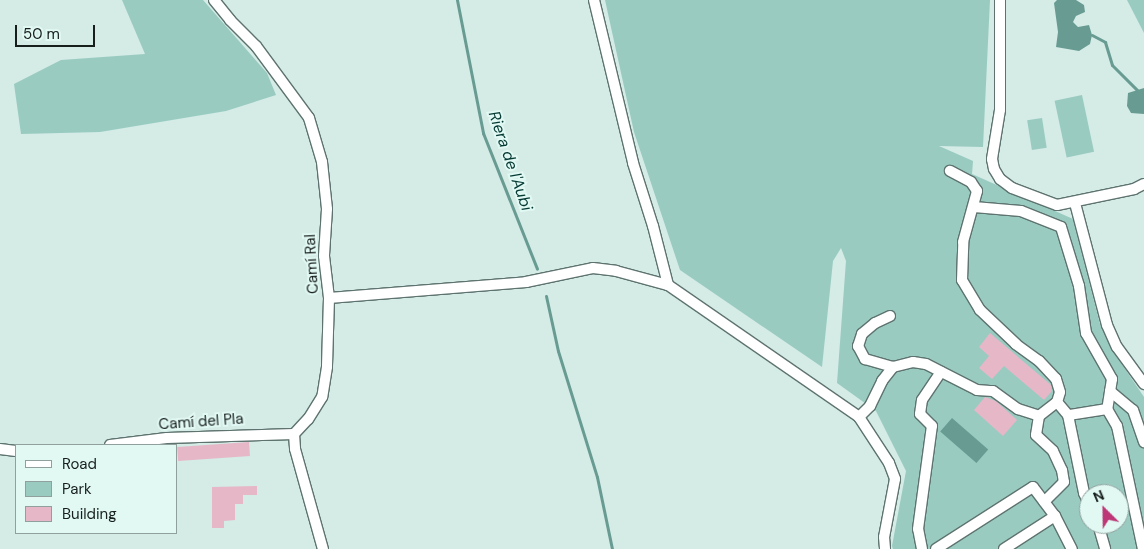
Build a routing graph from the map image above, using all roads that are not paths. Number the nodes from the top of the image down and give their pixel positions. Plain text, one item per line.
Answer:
1 (214, 0) edge
2 (594, 0) edge
3 (1000, 0) edge
4 (950, 171) dead end
5 (1144, 184) edge
6 (1075, 203) junction
7 (974, 207) junction
8 (668, 285) junction
9 (329, 298) junction
10 (890, 316) dead end
11 (893, 367) junction
12 (942, 372) junction
13 (1144, 384) edge
14 (1110, 391) junction
15 (1057, 402) junction
16 (1107, 409) junction
17 (1068, 415) junction
18 (1039, 416) junction
19 (859, 417) junction
20 (294, 434) junction
21 (1144, 442) edge
22 (118, 444) edge
23 (0, 449) edge
24 (15, 451) edge
25 (1082, 484) edge
26 (1044, 502) junction
27 (1056, 516) junction
28 (1101, 534) edge
29 (323, 549) edge
30 (885, 549) edge
31 (922, 549) edge
32 (936, 549) edge
33 (1004, 549) edge
34 (1072, 549) edge
35 (1105, 549) edge
36 (1144, 549) edge

1 - 9 street, Camí Ral
2 - 8 street
3 - 6 street
4 - 7 street
5 - 6 street
6 - 13 street
7 - 14 street
7 - 15 street
8 - 9 street
8 - 19 street
9 - 20 street, Camí Ral
10 - 11 street
11 - 12 street
11 - 19 street
12 - 18 street
12 - 31 street
14 - 16 street
14 - 21 street
15 - 17 street
15 - 18 street
16 - 17 street
16 - 36 street
17 - 25 street
18 - 26 street
19 - 30 street
20 - 22 street, Camí del Pla
20 - 29 street
23 - 24 street
26 - 27 street
26 - 32 street
27 - 33 street
27 - 34 street
28 - 35 street

